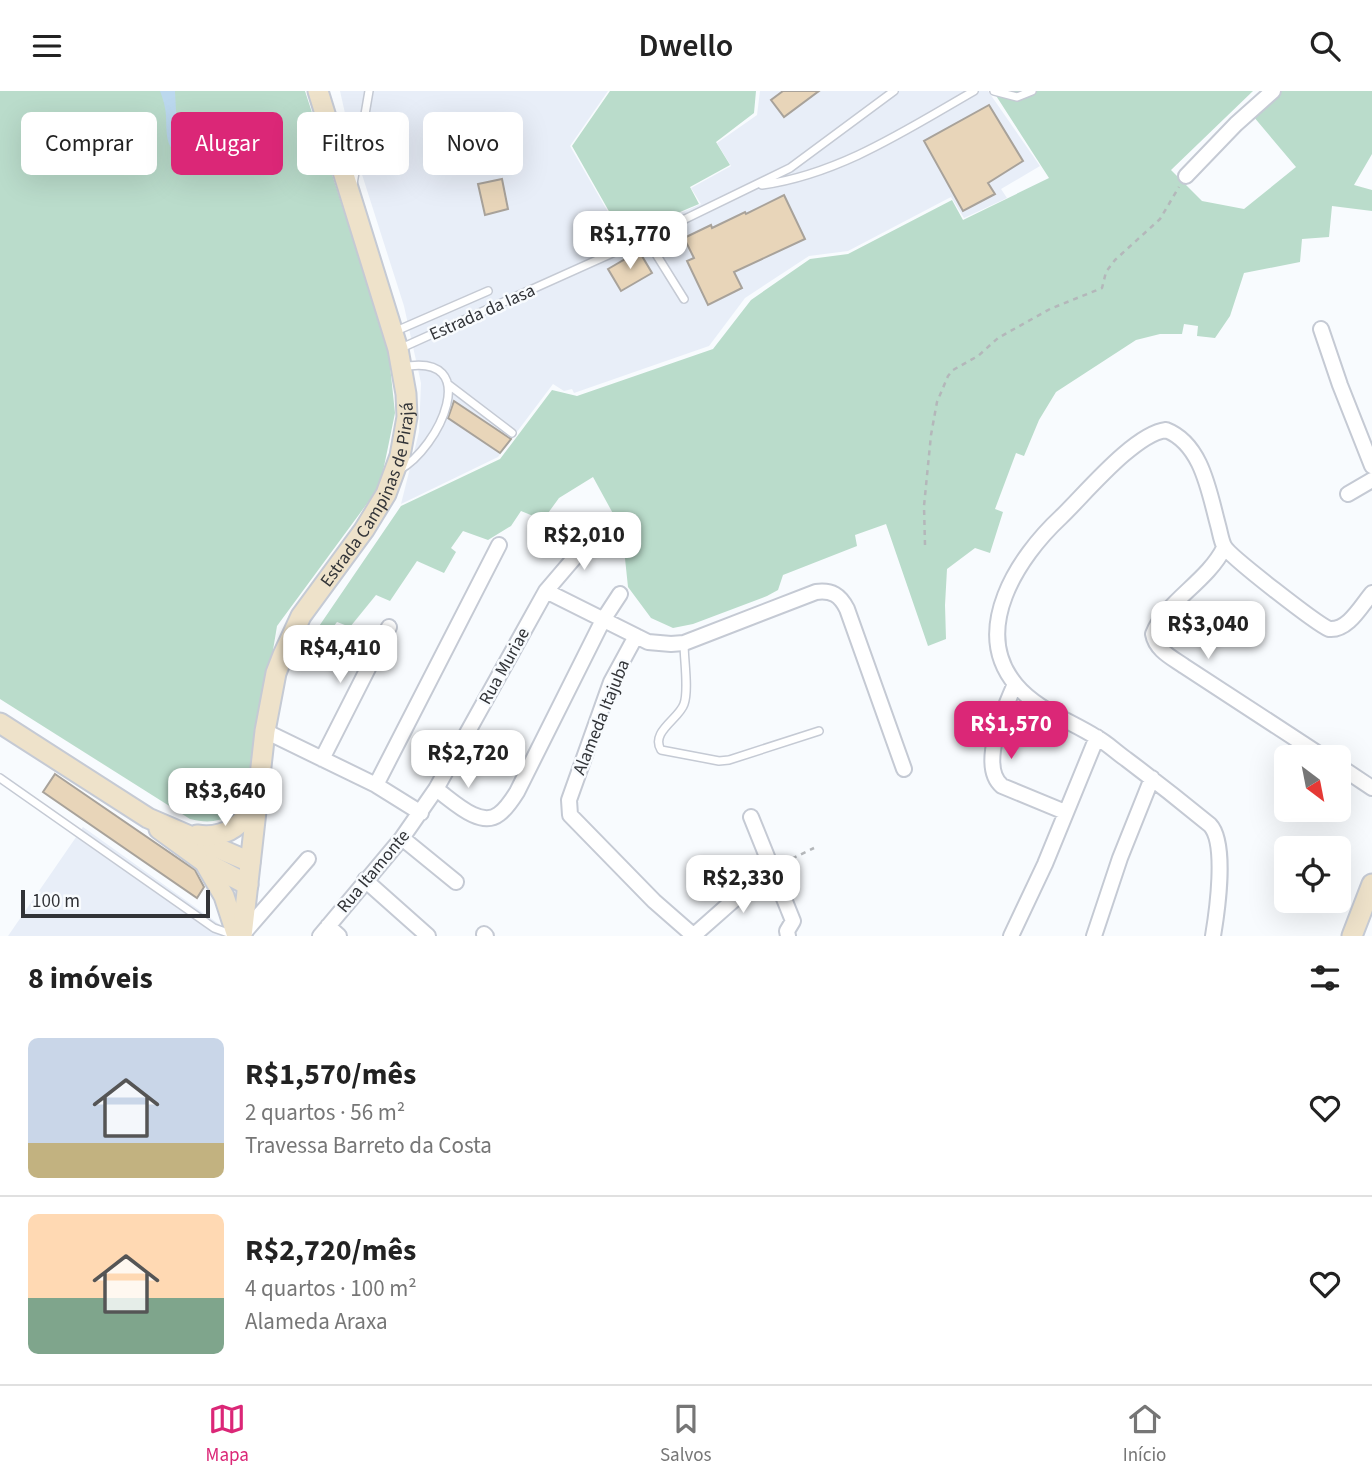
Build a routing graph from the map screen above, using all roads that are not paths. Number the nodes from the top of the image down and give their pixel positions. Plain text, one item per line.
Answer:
1 (318, 91) edge
2 (369, 91) edge
3 (894, 91) edge
4 (974, 91) edge
5 (995, 91) edge
6 (1032, 91) edge
7 (1273, 91) edge
8 (1186, 176) road end
9 (752, 187) junction
10 (351, 191) junction
11 (646, 238) junction
12 (488, 291) dead end
13 (684, 299) dead end
14 (1321, 329) dead end
15 (398, 350) junction
16 (449, 385) junction
17 (512, 433) dead end
18 (1372, 466) edge
19 (395, 472) junction
20 (1372, 480) edge
21 (1348, 494) dead end
22 (608, 529) dead end
23 (499, 545) dead end
24 (1224, 548) junction
25 (546, 591) junction
26 (1372, 593) edge
27 (620, 594) dead end
28 (603, 620) junction
29 (389, 627) dead end
30 (636, 636) junction
31 (684, 643) junction
32 (1015, 684) junction
33 (0, 723) edge
34 (818, 730) dead end
35 (265, 731) junction
36 (1097, 737) junction
37 (1305, 745) edge
38 (322, 759) junction
39 (904, 769) dead end
40 (1351, 775) edge
41 (0, 778) edge
42 (1152, 778) junction
43 (376, 785) junction
44 (1372, 788) edge
45 (436, 789) junction
46 (258, 796) junction
47 (1065, 812) junction
48 (421, 813) junction
49 (751, 817) dead end
50 (149, 818) junction
51 (183, 831) junction
52 (402, 838) junction
53 (308, 859) dead end
54 (204, 862) junction
55 (250, 862) junction
56 (769, 868) junction
57 (365, 880) junction
58 (456, 882) dead end
59 (1372, 884) edge
60 (247, 885) junction
61 (324, 931) edge
62 (240, 935) edge
63 (339, 936) edge
64 (428, 936) edge
65 (693, 936) edge
66 (788, 936) edge
67 (1011, 936) edge
68 (1094, 936) edge
69 (1213, 936) edge
70 (1352, 936) edge

1 - 10 main road, Estrada Campinas de Pirajá
2 - 10 lane
3 - 9 lane, Estrada da Iasa
4 - 9 lane
5 - 6 lane
7 - 8 street
9 - 11 lane, Estrada da Iasa
10 - 15 main road, Estrada Campinas de Pirajá
11 - 13 lane
11 - 15 lane, Estrada da Iasa
12 - 15 lane, Estrada da Iasa
14 - 18 street
15 - 16 lane
15 - 19 main road, Estrada Campinas de Pirajá
16 - 17 lane
16 - 19 lane
19 - 35 main road, Estrada Campinas de Pirajá
20 - 21 street
22 - 25 street, Rua Muriae
23 - 43 street
24 - 26 street
24 - 32 street
24 - 37 street
25 - 28 street
25 - 45 street, Rua Muriae
27 - 28 street
28 - 30 street
28 - 45 street
29 - 38 street
30 - 31 street
30 - 65 street, Alameda Itajuba
31 - 34 lane
31 - 39 street
32 - 36 street
32 - 47 street
33 - 50 main road
35 - 38 street, Rua Itamonte
35 - 46 main road, Estrada Campinas de Pirajá
36 - 42 street
36 - 47 street
38 - 43 street, Rua Itamonte
40 - 44 street
41 - 62 lane
42 - 68 street
42 - 69 street
43 - 48 street, Rua Itamonte
45 - 48 street, Rua Muriae
46 - 51 main road
46 - 55 main road, Estrada Campinas de Pirajá
47 - 67 street
48 - 52 street, Rua Itamonte
49 - 56 street
50 - 51 main road
50 - 54 main road
51 - 55 main road
52 - 57 street, Rua Itamonte
52 - 58 street
53 - 62 street
54 - 60 main road
54 - 62 main road
55 - 60 main road, Estrada Campinas de Pirajá
56 - 65 street
56 - 66 street
57 - 61 street, Rua Itamonte
57 - 64 street
59 - 70 main road
60 - 62 main road, Estrada Campinas de Pirajá
61 - 63 street

